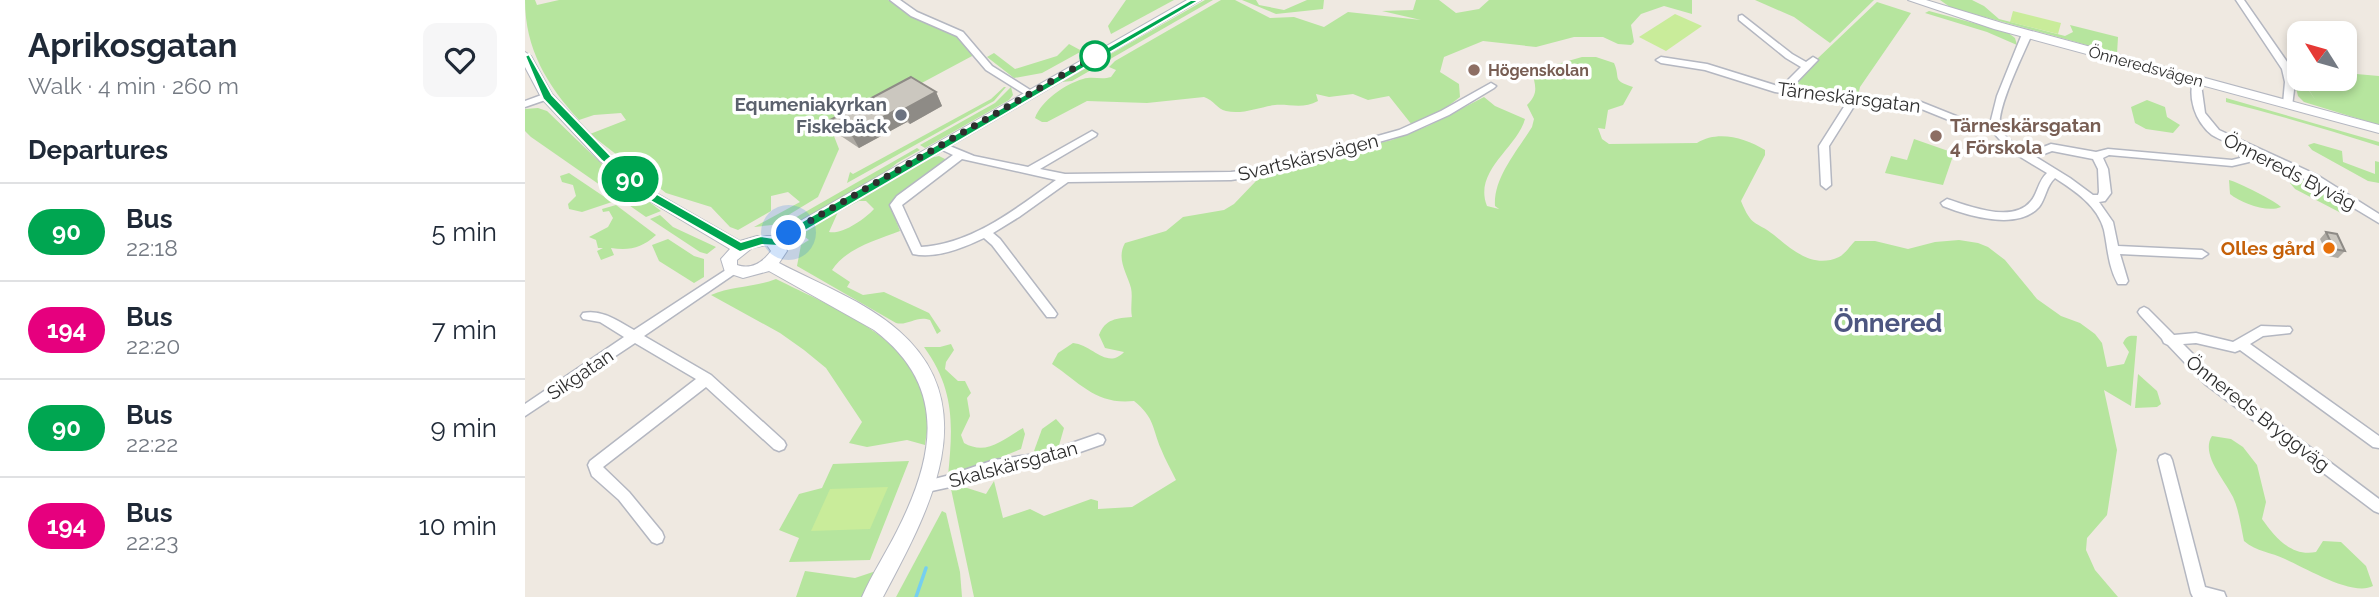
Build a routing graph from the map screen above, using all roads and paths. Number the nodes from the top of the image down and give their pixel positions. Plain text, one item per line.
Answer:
1 (894, 0) edge
2 (1195, 0) edge
3 (2240, 0) edge
4 (1922, 1) edge
5 (1742, 18) dead end
6 (2027, 34) junction
7 (525, 56) edge
8 (1661, 60) dead end
9 (1810, 63) joint
10 (2197, 79) junction
11 (1491, 86) dead end
12 (1784, 90) junction
13 (1030, 93) junction
14 (547, 96) junction
15 (1853, 100) junction
16 (525, 104) edge
17 (2288, 104) junction
18 (1995, 127) junction
19 (2379, 129) edge
20 (1092, 134) dead end
21 (940, 145) junction
22 (2244, 146) junction
23 (959, 156) junction
24 (2097, 156) junction
25 (2027, 157) junction
26 (1029, 171) junction
27 (2053, 174) junction
28 (1065, 178) junction
29 (1826, 185) dead end
30 (2091, 199) junction
31 (1947, 202) dead end
32 (2379, 219) edge
33 (985, 233) junction
34 (775, 242) junction
35 (740, 248) junction
36 (2112, 250) junction
37 (2202, 254) dead end
38 (769, 264) junction
39 (732, 270) junction
40 (2122, 281) dead end
41 (2144, 312) dead end
42 (1051, 314) dead end
43 (587, 316) dead end
44 (2286, 330) dead end
45 (634, 336) junction
46 (2168, 340) junction
47 (2241, 344) junction
48 (706, 379) junction
49 (525, 411) edge
50 (1098, 440) dead end
51 (2378, 443) edge
52 (779, 445) dead end
53 (2165, 460) dead end
54 (927, 486) junction
55 (2379, 507) edge
56 (657, 537) dead end
57 (872, 597) edge
58 (2218, 597) edge

1 - 13 street
2 - 13 street
3 - 17 street
4 - 6 street, Önneredsvägen
5 - 9 street
6 - 10 street, Önneredsvägen
6 - 18 street
7 - 14 street
8 - 12 street, Tärneskärsgatan
9 - 12 street
10 - 17 street, Önneredsvägen
10 - 22 street, Önnereds Byväg
11 - 28 street, Svartskärsvägen
12 - 15 street, Tärneskärsgatan
13 - 21 street
14 - 16 street
14 - 35 street
15 - 18 street, Tärneskärsgatan
15 - 29 street
17 - 19 street, Önneredsvägen
18 - 25 street
20 - 26 street
21 - 23 street, Svartskärsvägen
21 - 34 street
22 - 24 street
22 - 32 street, Önnereds Byväg
23 - 26 street, Svartskärsvägen
23 - 33 street
24 - 25 street
24 - 30 street
25 - 27 street
26 - 28 street, Svartskärsvägen
27 - 30 street
27 - 31 street
28 - 33 street
30 - 36 street
33 - 42 street
34 - 35 street
34 - 38 street
35 - 39 street
36 - 37 street
36 - 40 street
38 - 39 street
38 - 54 street
39 - 45 street, Sikgatan
41 - 46 street, Önnereds Bryggväg
43 - 45 street, Sikgatan
44 - 47 street
45 - 48 street
45 - 49 street, Sikgatan
46 - 47 street
46 - 55 street, Önnereds Bryggväg
47 - 51 street
48 - 52 street
48 - 56 street
50 - 54 street, Skalskärsgatan
53 - 58 street
54 - 57 street

